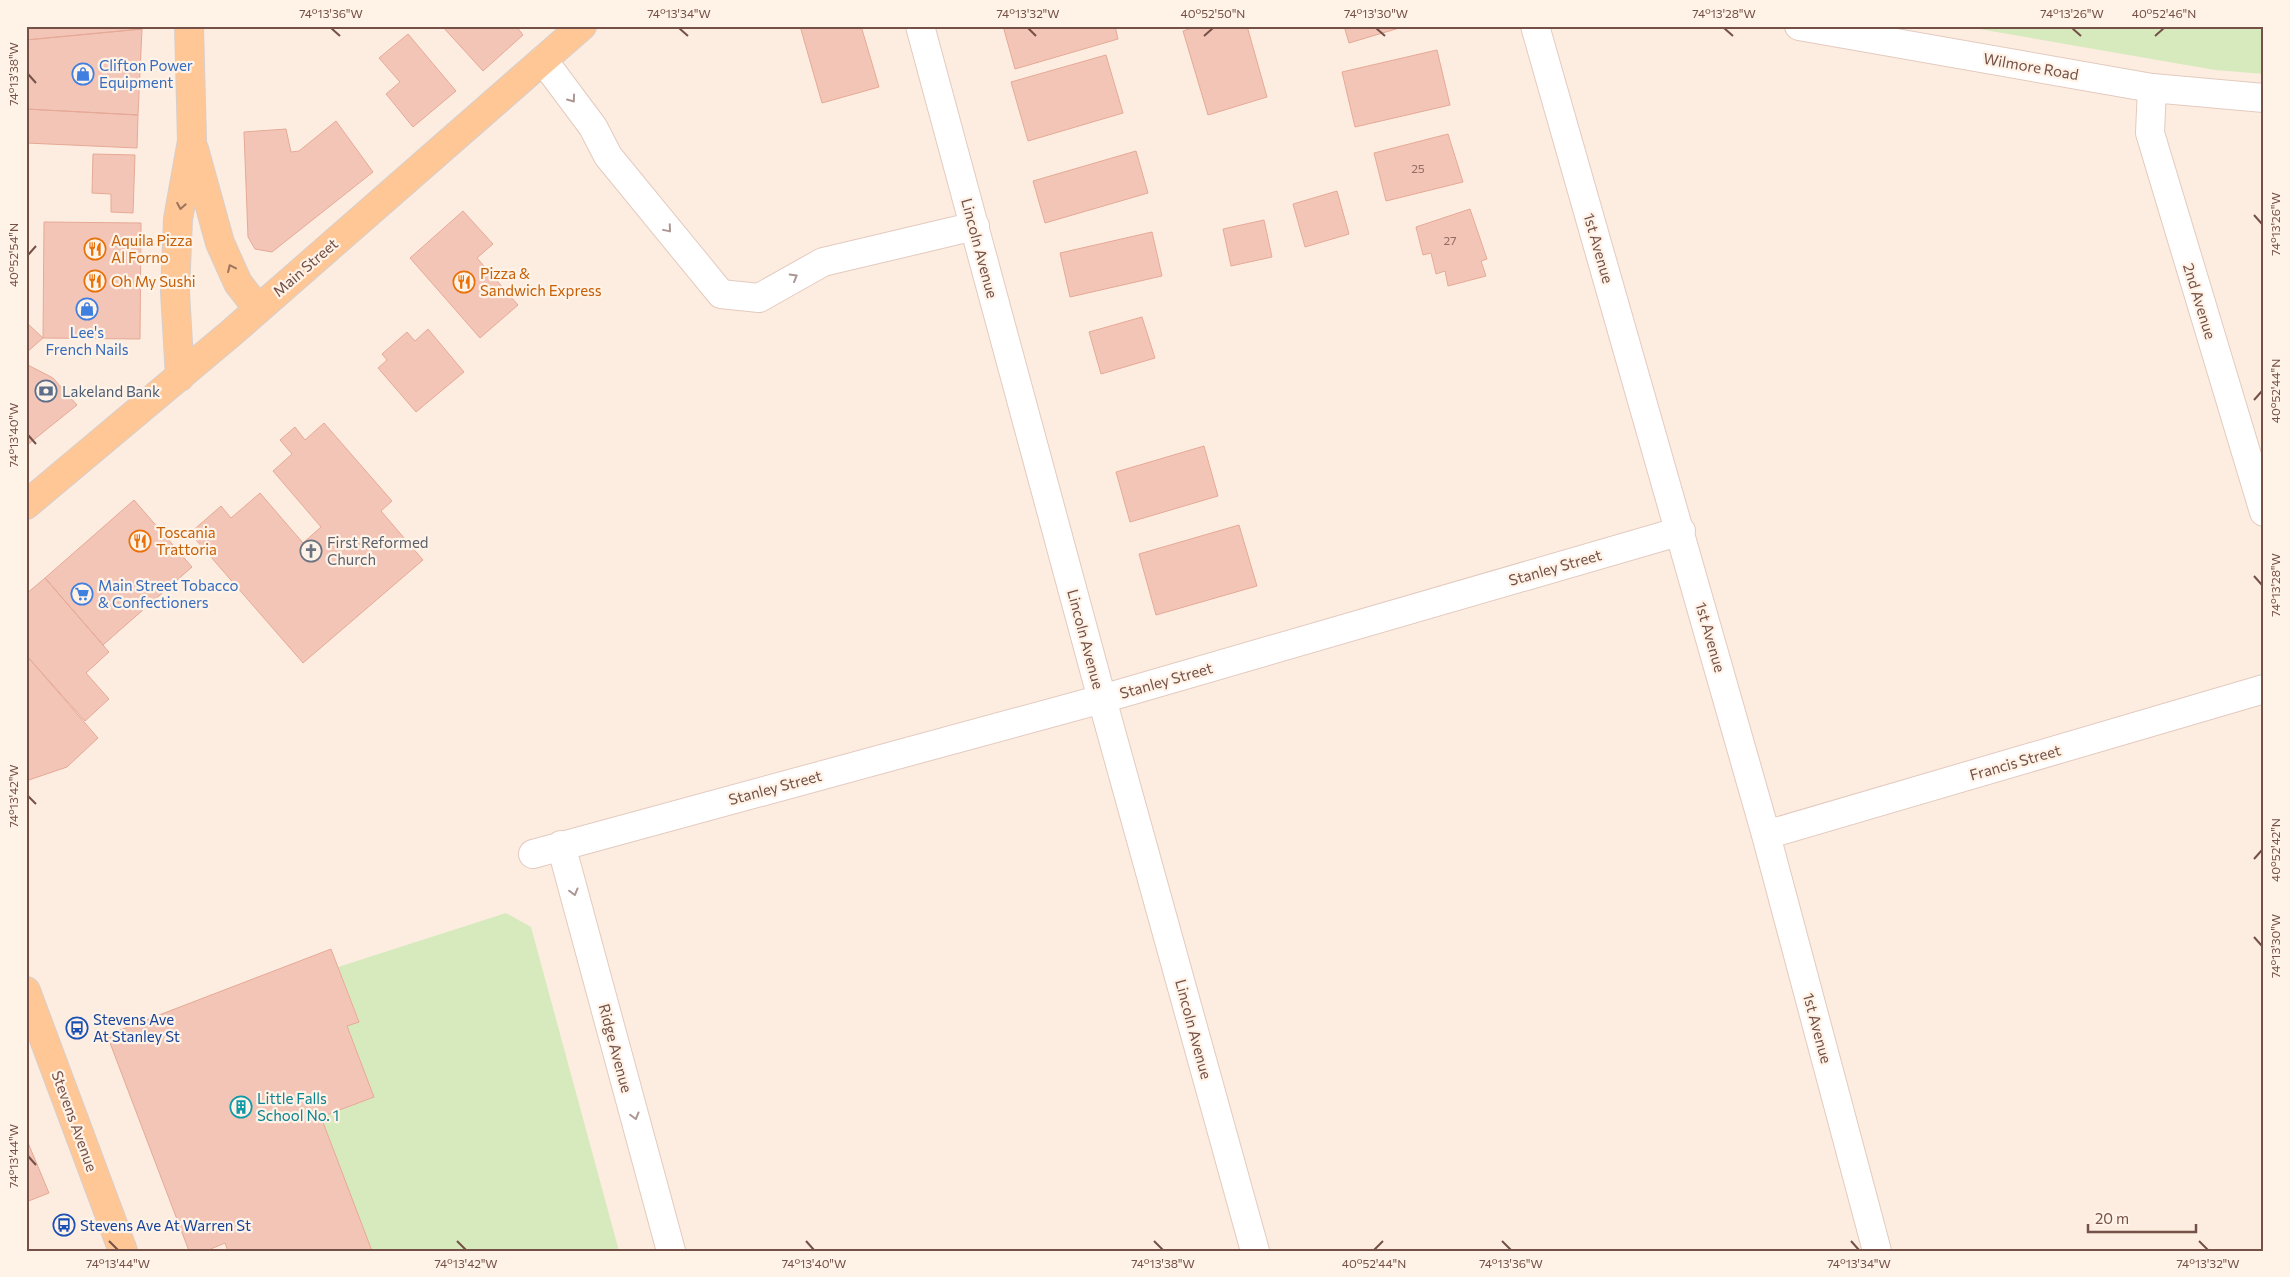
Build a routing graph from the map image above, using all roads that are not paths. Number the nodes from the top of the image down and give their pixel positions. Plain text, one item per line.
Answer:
1 (189, 26) edge
2 (582, 26) edge
3 (920, 26) edge
4 (1535, 26) edge
5 (1799, 26) edge
6 (543, 60) junction
7 (2152, 88) junction
8 (2264, 98) edge
9 (192, 141) junction
10 (975, 226) junction
11 (258, 309) junction
12 (180, 377) junction
13 (26, 505) edge
14 (2264, 512) edge
15 (1681, 531) junction
16 (2264, 689) edge
17 (1102, 699) junction
18 (1766, 834) junction
19 (561, 845) junction
20 (533, 854) dead end
21 (28, 1003) edge
22 (123, 1251) edge
23 (671, 1251) edge
24 (1255, 1251) edge
25 (1877, 1251) edge

1 - 9 main road
2 - 6 main road, Main Street
3 - 10 street, Lincoln Avenue
4 - 15 street, 1st Avenue
5 - 7 street, Wilmore Road
6 -> 10 street
6 - 11 main road, Main Street
7 - 8 street, Wilmore Road
7 - 14 street, 2nd Avenue
11 -> 9 main road
9 -> 12 main road
10 - 17 street, Lincoln Avenue
11 - 12 main road, Main Street
12 - 13 main road, Main Street
15 - 17 street, Stanley Street
15 - 18 street, 1st Avenue
16 - 18 street, Francis Street
17 - 19 street, Stanley Street
17 - 24 street, Lincoln Avenue
18 - 25 street, 1st Avenue
19 - 20 street, Stanley Street
19 -> 23 street, Ridge Avenue
21 - 22 main road, Stevens Avenue

